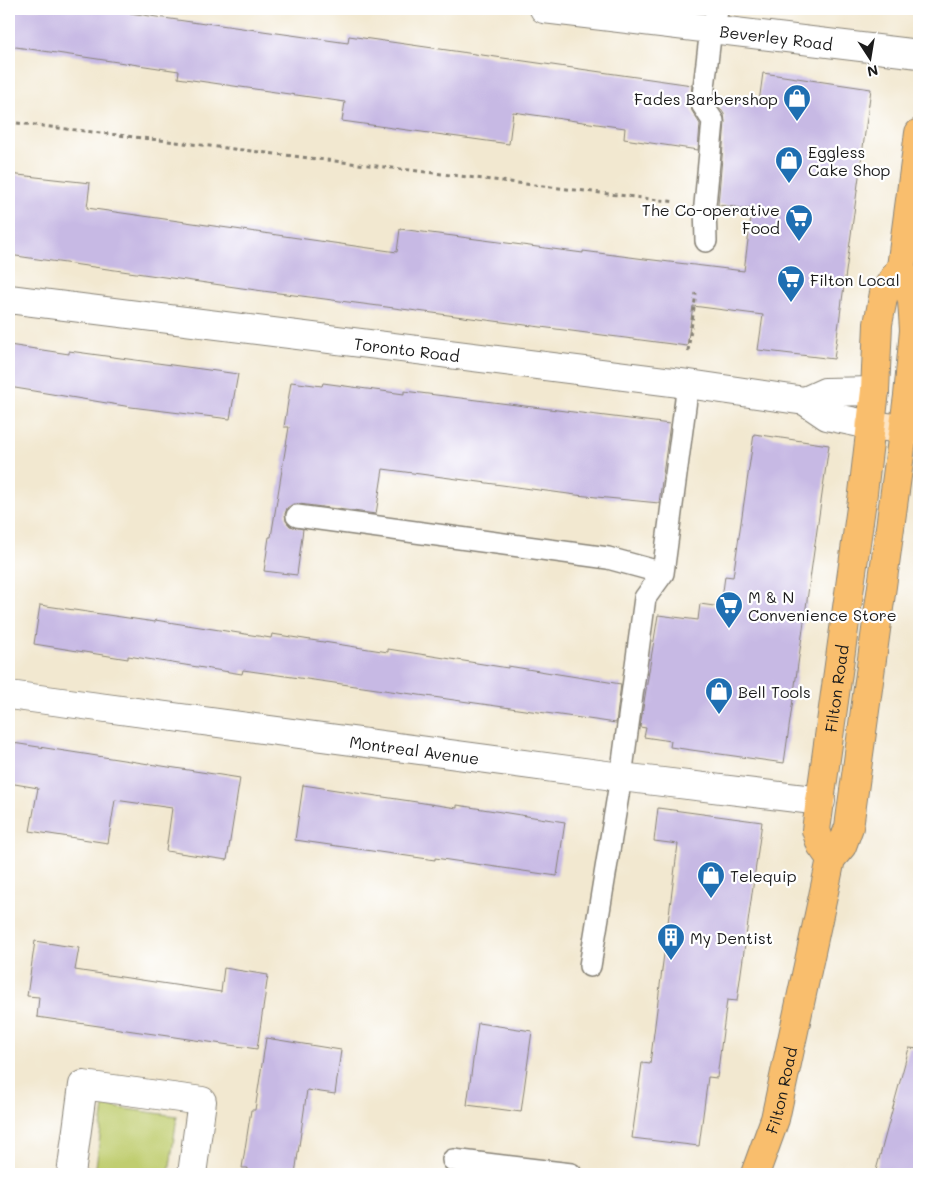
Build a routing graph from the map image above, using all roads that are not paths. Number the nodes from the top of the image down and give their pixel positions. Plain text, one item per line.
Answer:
1 (544, 9) edge
2 (714, 19) edge
3 (919, 54) edge
4 (919, 133) edge
5 (706, 241) dead end
6 (901, 268) junction
7 (9, 299) edge
8 (685, 384) junction
9 (875, 391) junction
10 (914, 396) edge
11 (805, 401) junction
12 (870, 425) junction
13 (912, 430) edge
14 (298, 516) dead end
15 (663, 573) junction
16 (9, 695) edge
17 (621, 777) junction
18 (821, 801) junction
19 (831, 859) junction
20 (590, 966) dead end
21 (453, 1160) dead end
22 (71, 1174) edge
23 (192, 1174) edge
24 (571, 1174) edge
25 (755, 1174) edge

1 - 2 street, Beverley Road
2 - 3 street, Beverley Road
2 - 5 lane
4 - 6 main road, Filton Road
6 - 9 main road, Filton Road
6 - 10 main road, Filton Road
7 - 8 street, Toronto Road
8 - 11 street, Toronto Road
8 - 15 lane
9 - 10 street
9 - 11 street, Toronto Road
9 - 12 main road, Filton Road
10 - 13 main road, Filton Road
11 - 12 street, Toronto Road
12 - 13 street
12 - 18 main road, Filton Road
13 - 19 main road, Filton Road
14 - 15 lane
15 - 17 lane
16 - 17 street, Montreal Avenue
17 - 18 street, Montreal Avenue
17 - 20 lane
18 - 19 main road, Filton Road
19 - 25 main road, Filton Road
21 - 24 lane
22 - 23 street

